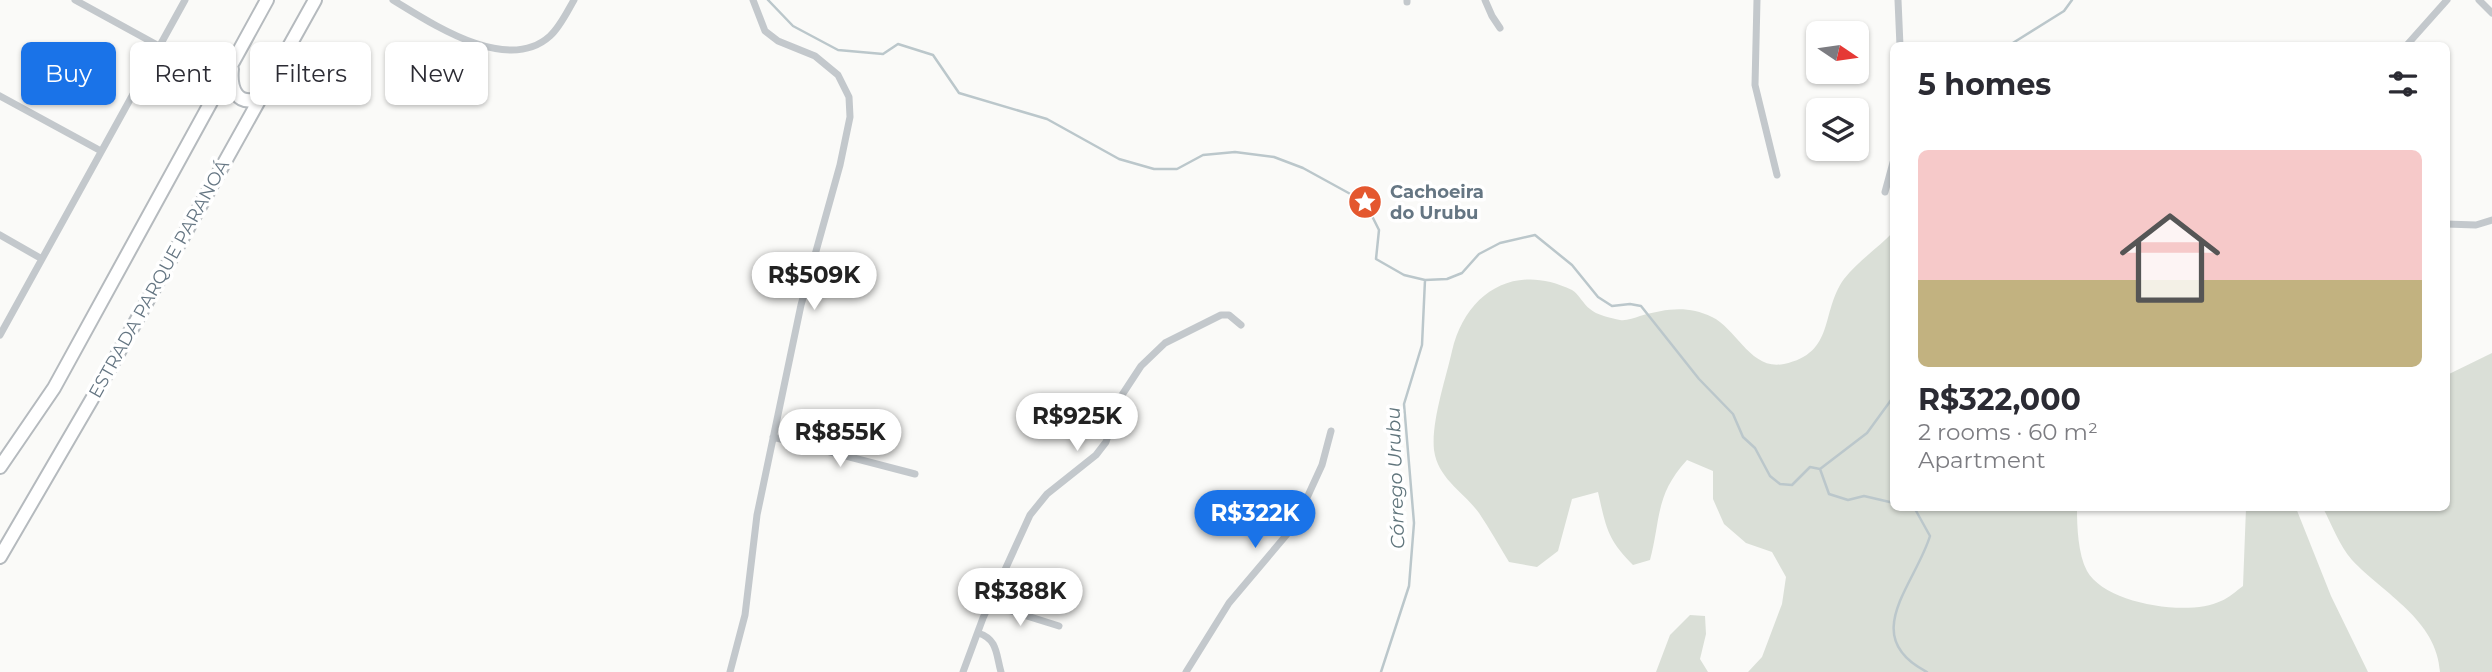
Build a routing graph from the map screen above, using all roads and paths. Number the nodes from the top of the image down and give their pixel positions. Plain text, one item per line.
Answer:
1 (75, 0) edge
2 (185, 0) edge
3 (267, 0) edge
4 (315, 0) edge
5 (393, 0) edge
6 (574, 0) edge
7 (753, 0) edge
8 (1485, 0) edge
9 (1757, 0) edge
10 (1898, 0) edge
11 (2447, 0) edge
12 (2479, 0) edge
13 (2492, 13) edge
14 (1500, 27) dead end
15 (152, 42) edge
16 (161, 42) edge
17 (291, 42) edge
18 (1900, 42) edge
19 (2410, 42) edge
20 (236, 58) edge
21 (0, 96) edge
22 (130, 99) edge
23 (210, 105) edge
24 (256, 105) edge
25 (101, 152) junction
26 (1890, 174) edge
27 (1777, 175) dead end
28 (1885, 192) dead end
29 (2492, 220) edge
30 (2450, 224) edge
31 (0, 235) edge
32 (42, 259) junction
33 (1241, 325) dead end
34 (0, 335) edge
35 (1331, 431) dead end
36 (773, 437) junction
37 (0, 467) edge
38 (915, 474) dead end
39 (0, 557) edge
40 (989, 604) junction
41 (1059, 626) dead end
42 (978, 633) junction
43 (730, 672) edge
44 (963, 672) edge
45 (1001, 672) edge
46 (1186, 672) edge

1 - 15 street
2 - 16 street
3 - 20 main road
4 - 17 main road, ESTRADA PARQUE PARANOÁ
5 - 6 street
7 - 36 street
8 - 14 street
9 - 27 street
10 - 18 street
11 - 19 street
12 - 13 street
21 - 25 street
22 - 25 street
23 - 37 main road
24 - 39 main road, ESTRADA PARQUE PARANOÁ
25 - 32 street
26 - 28 street
29 - 30 street
31 - 32 street
32 - 34 street
33 - 40 street
35 - 46 street
36 - 38 street
36 - 43 street
40 - 41 street
40 - 42 street
42 - 44 street
42 - 45 street

